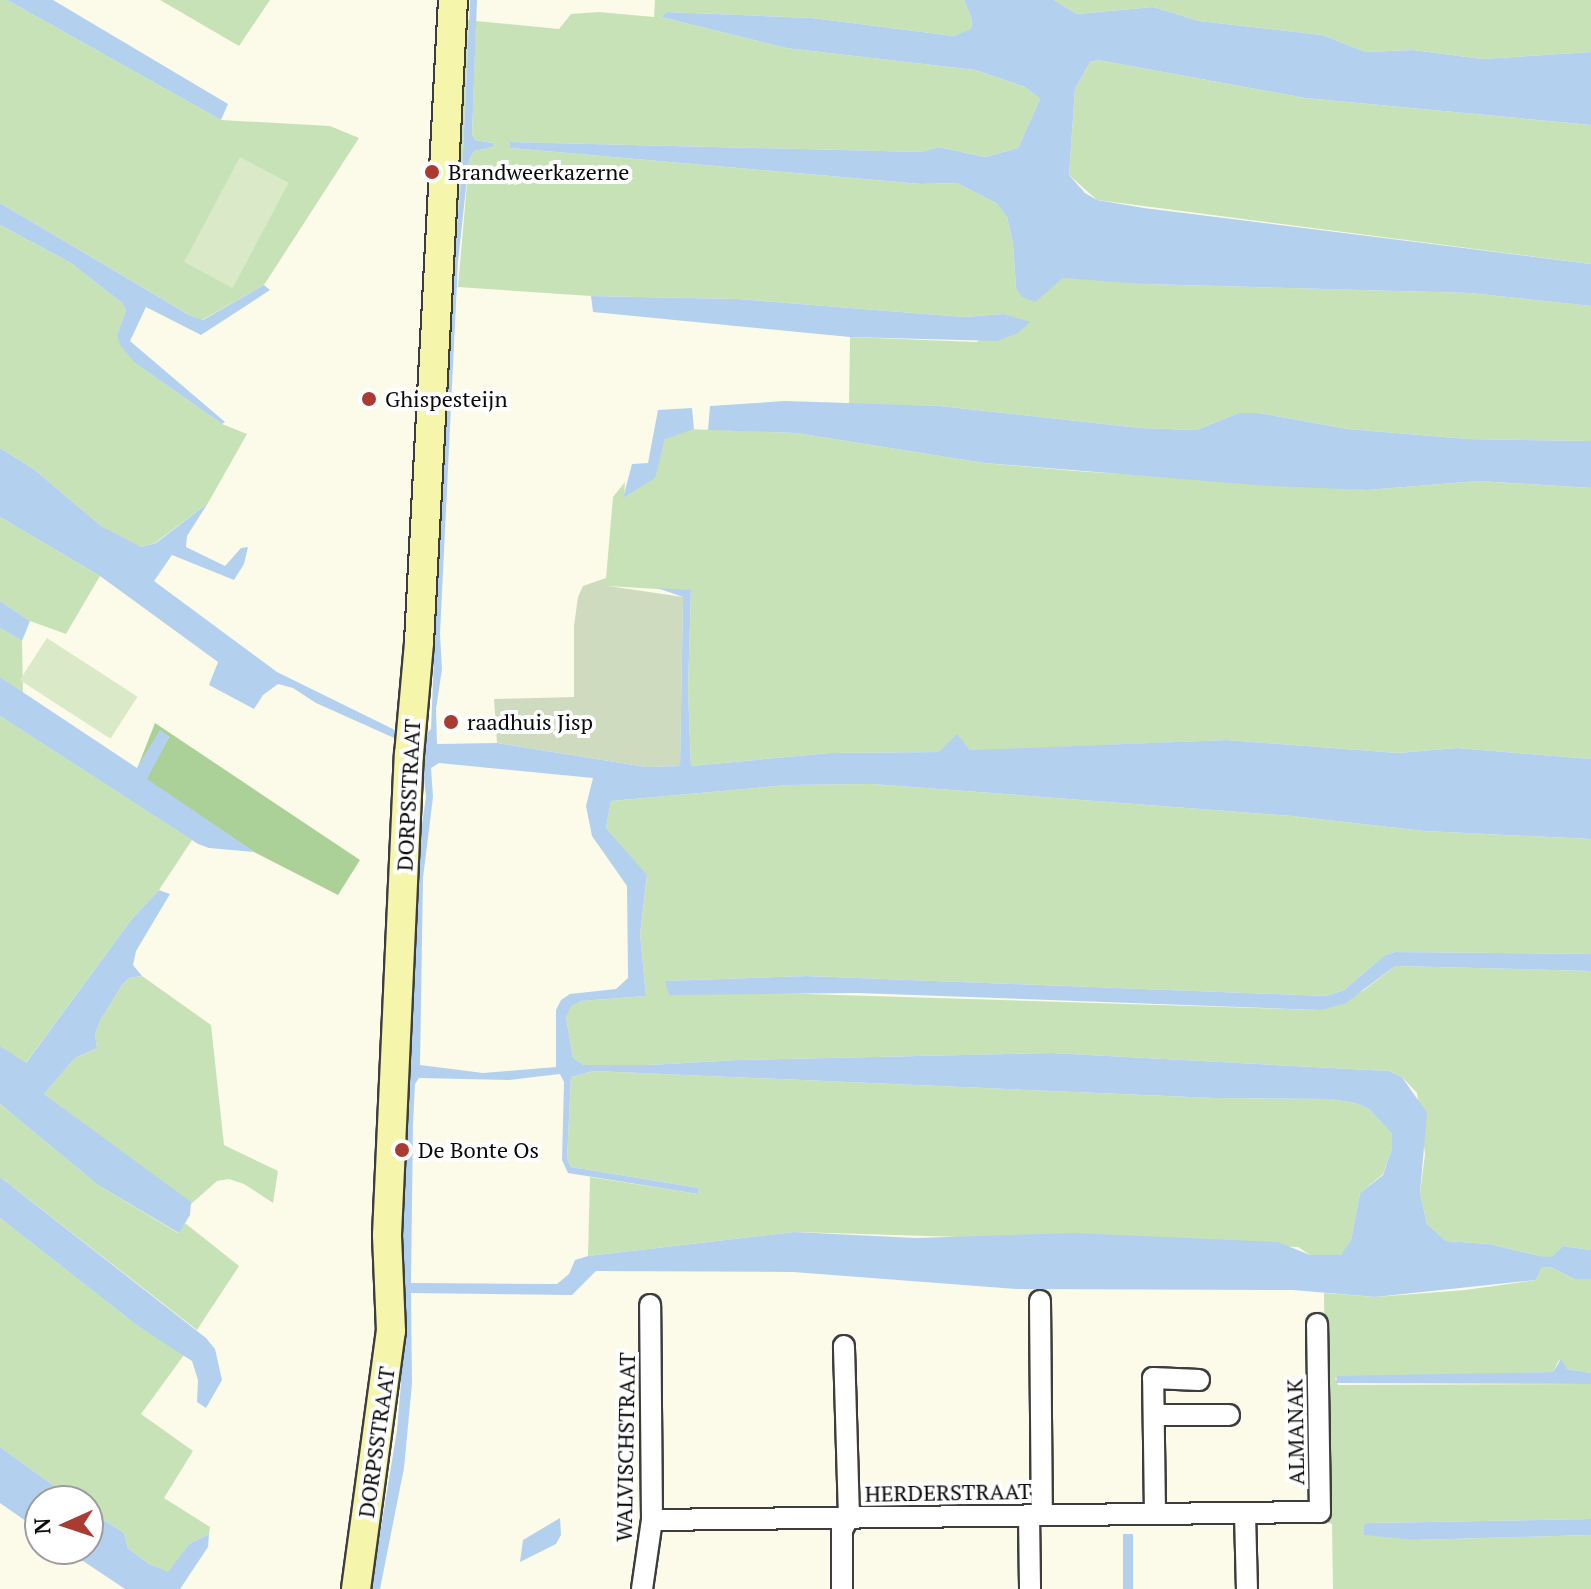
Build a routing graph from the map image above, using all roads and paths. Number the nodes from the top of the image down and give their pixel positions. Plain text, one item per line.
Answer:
1 (453, 0) edge
2 (1040, 1301) dead end
3 (650, 1305) dead end
4 (1317, 1324) dead end
5 (844, 1346) dead end
6 (1199, 1380) dead end
7 (1154, 1415) junction
8 (1229, 1415) dead end
9 (1155, 1513) junction
10 (1245, 1514) junction
11 (1035, 1515) junction
12 (849, 1517) junction
13 (652, 1520) junction
14 (356, 1589) edge
15 (642, 1589) edge
16 (842, 1589) edge
17 (1030, 1589) edge
18 (1247, 1589) edge

1 - 14 street, DORPSSTRAAT
2 - 11 street
3 - 13 street, WALVISCHSTRAAT
4 - 10 street, ALMANAK
5 - 12 street
6 - 7 street
7 - 8 street
7 - 9 street
9 - 10 street, HERDERSTRAAT
9 - 11 street, HERDERSTRAAT
10 - 18 street
11 - 12 street, HERDERSTRAAT
11 - 17 street
12 - 13 street, HERDERSTRAAT
12 - 16 street
13 - 15 street, WALVISCHSTRAAT

